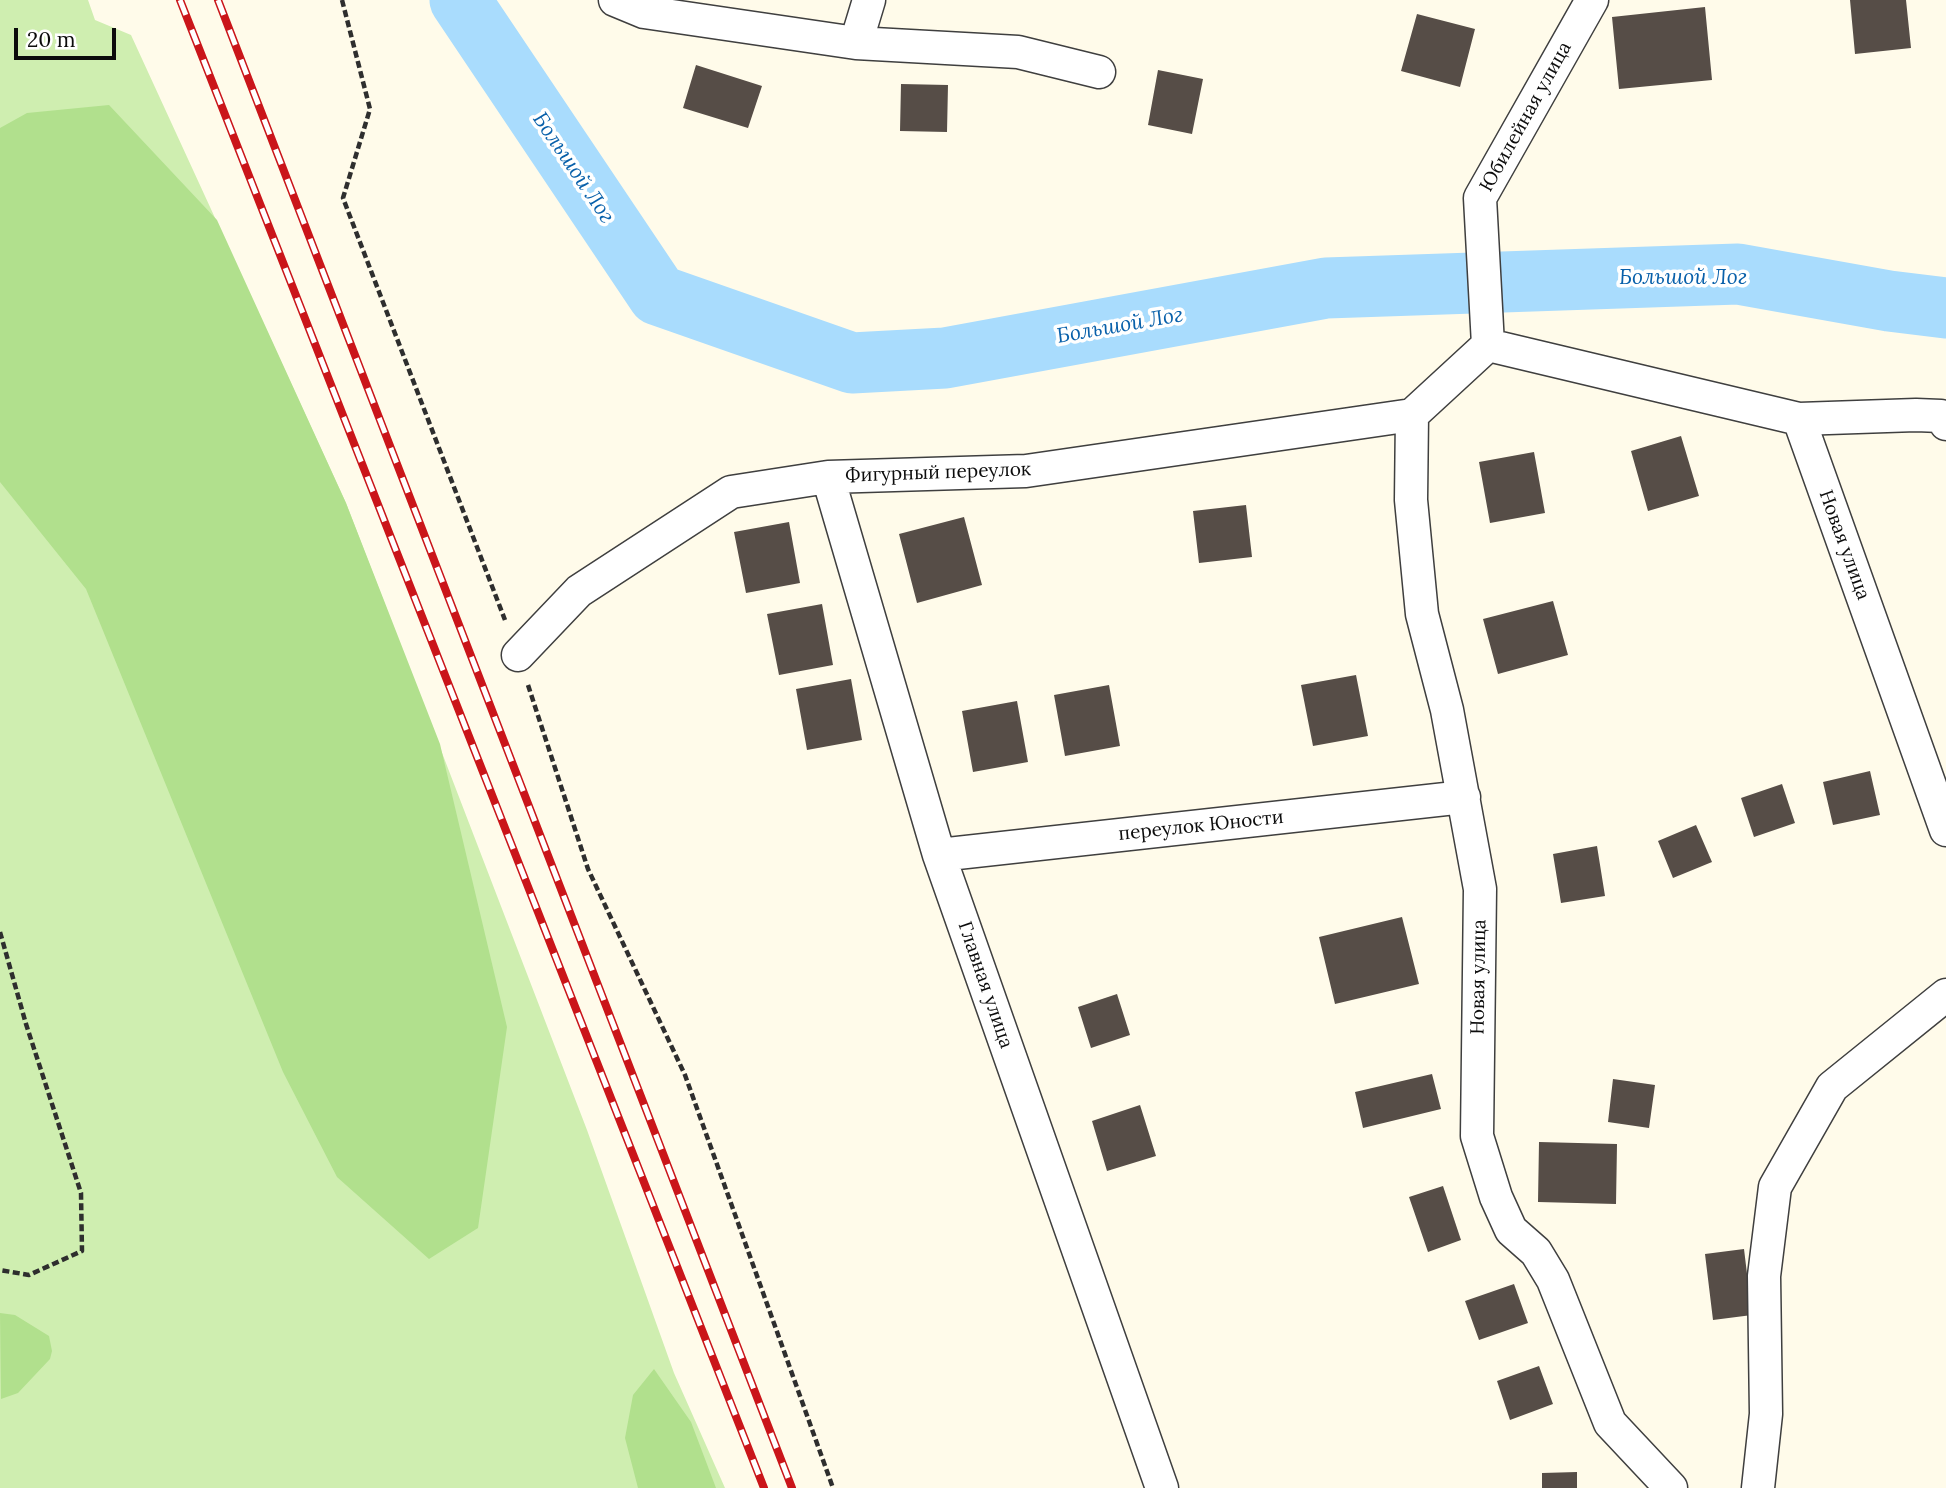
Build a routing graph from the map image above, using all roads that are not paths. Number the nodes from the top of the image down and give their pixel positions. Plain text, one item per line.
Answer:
1 (615, 0) edge
2 (869, 0) edge
3 (1592, 0) edge
4 (856, 43) junction
5 (1099, 72) dead end
6 (1488, 345) junction
7 (1412, 415) junction
8 (1799, 419) junction
9 (1946, 424) edge
10 (828, 477) junction
11 (518, 655) road end
12 (1464, 797) junction
13 (1946, 830) edge
14 (939, 855) junction
15 (1946, 995) edge
16 (1162, 1488) edge
17 (1671, 1488) edge
18 (1758, 1488) edge

1 - 4 street
2 - 4 street
3 - 6 street, Юбилейная улица
4 - 5 street
6 - 7 street
6 - 8 street
7 - 10 street, Фигурный переулок
7 - 12 street, Новая улица
8 - 9 street
8 - 13 street, Новая улица
10 - 11 street, Фигурный переулок
10 - 14 street, Главная улица
12 - 14 street, переулок Юности
12 - 17 street, Новая улица
14 - 16 street, Главная улица
15 - 18 street

